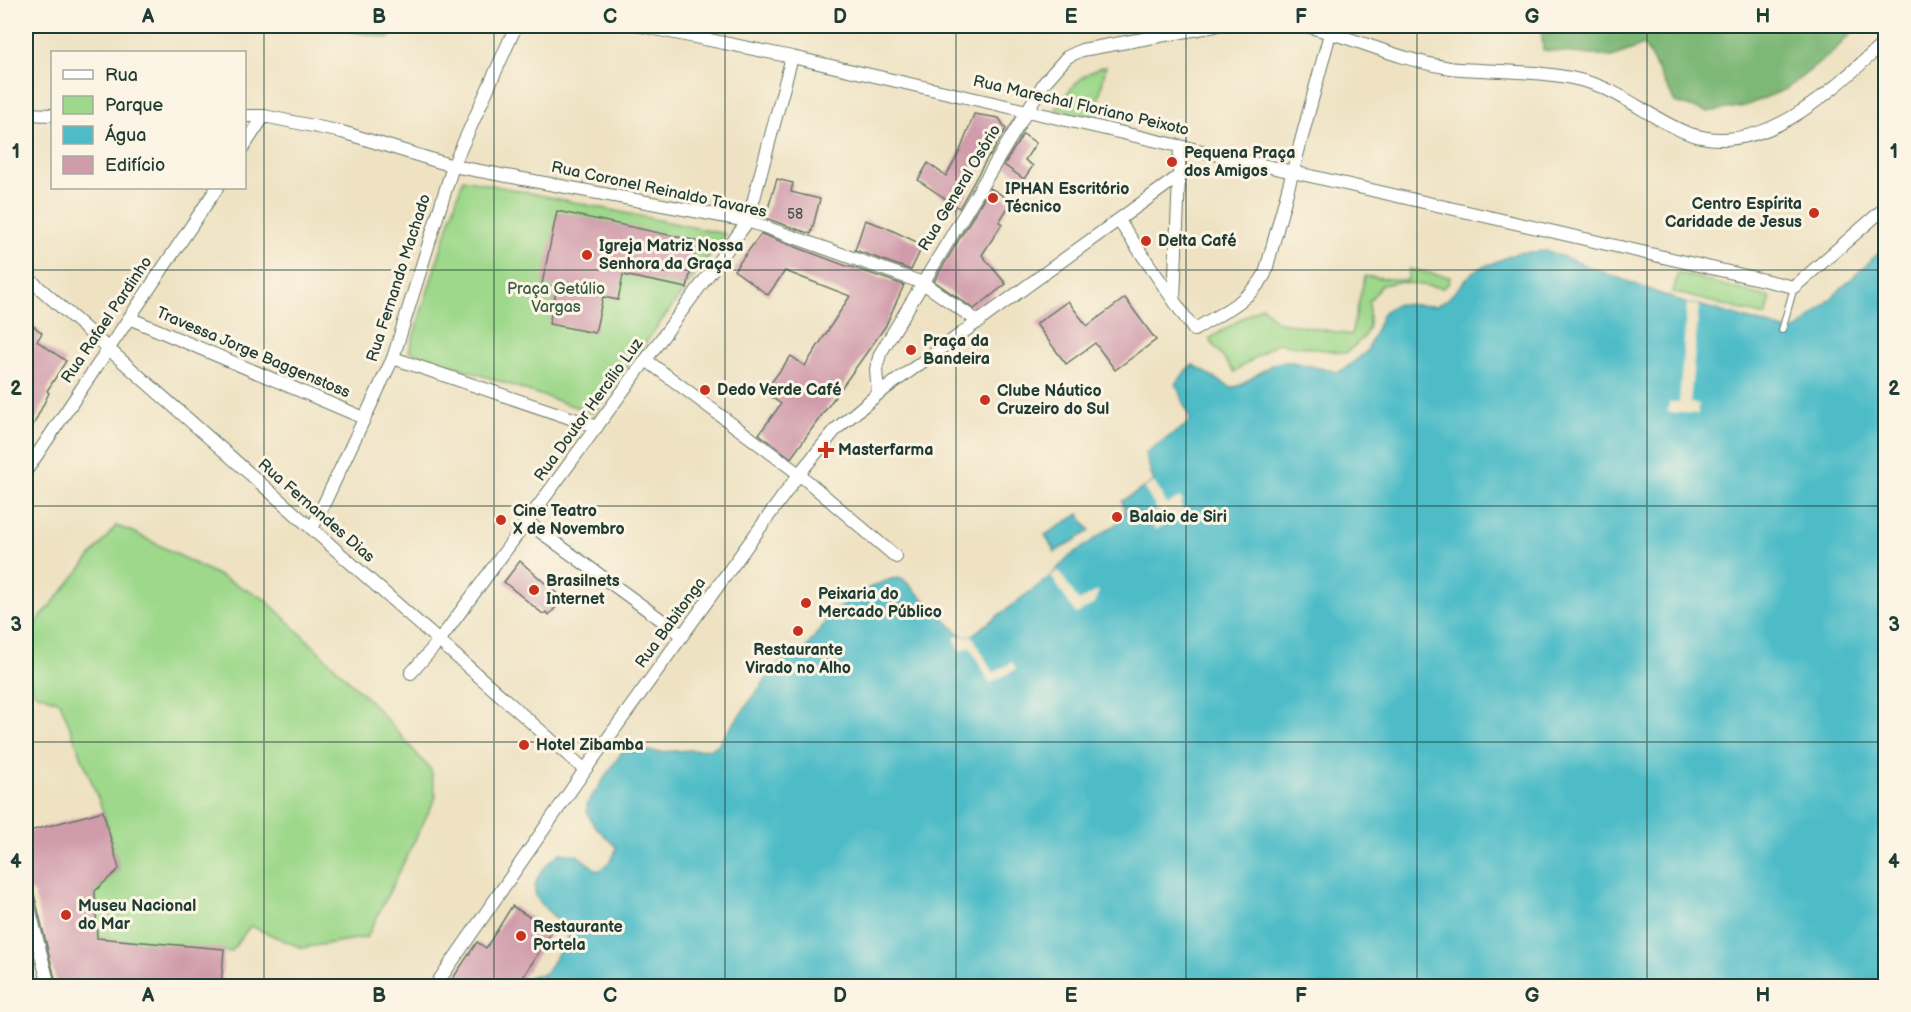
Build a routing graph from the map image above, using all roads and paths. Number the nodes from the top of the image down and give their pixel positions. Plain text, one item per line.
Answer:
1 (516, 26) edge
2 (640, 26) edge
3 (1215, 26) edge
4 (1305, 26) edge
5 (1331, 29) edge
6 (1886, 41) edge
7 (792, 57) junction
8 (1027, 111) junction
9 (26, 114) edge
10 (51, 115) edge
11 (246, 116) edge
12 (264, 116) junction
13 (246, 143) edge
14 (1180, 146) junction
15 (453, 166) junction
16 (1292, 172) junction
17 (1179, 176) junction
18 (216, 189) edge
19 (1886, 207) edge
20 (1119, 221) junction
21 (748, 222) junction
22 (26, 276) edge
23 (923, 283) junction
24 (1794, 287) junction
25 (1174, 301) junction
26 (129, 318) junction
27 (979, 322) junction
28 (1782, 330) dead end
29 (108, 349) junction
30 (393, 358) junction
31 (646, 360) junction
32 (878, 394) junction
33 (364, 418) junction
34 (597, 427) junction
35 (26, 471) edge
36 (799, 474) junction
37 (527, 522) junction
38 (312, 529) junction
39 (896, 557) dead end
40 (682, 635) junction
41 (439, 641) junction
42 (411, 673) dead end
43 (585, 770) junction
44 (26, 896) edge
45 (48, 987) edge
46 (435, 987) edge

1 - 15 street, Rua Fernando Machado
2 - 7 street, Rua Marechal Floriano Peixoto
3 - 8 street, Rua General Osório
4 - 5 street
5 - 6 street
5 - 16 street
7 - 8 street, Rua Marechal Floriano Peixoto
7 - 21 street
8 - 14 street, Rua Marechal Floriano Peixoto
8 - 23 street, Rua General Osório
9 - 10 street
11 - 12 street, Rua Coronel Reinaldo Tavares
12 - 13 street
12 - 15 street, Rua Coronel Reinaldo Tavares
14 - 16 street, Rua Marechal Floriano Peixoto
14 - 17 street
15 - 21 street, Rua Coronel Reinaldo Tavares
15 - 30 street, Rua Fernando Machado
16 - 24 street, Rua Marechal Floriano Peixoto
16 - 25 street
17 - 20 street, Rua Babitonga
17 - 25 street
18 - 26 street, Rua Rafael Pardinho
19 - 24 street
20 - 25 street
20 - 27 street, Rua Babitonga
21 - 23 street, Rua Coronel Reinaldo Tavares
21 - 31 street, Rua Doutor Hercílio Luz
22 - 29 street, Rua Fernandes Dias
23 - 27 street
23 - 32 street
24 - 28 lane
26 - 29 street, Rua Rafael Pardinho
26 - 33 street, Travessa Jorge Baggenstoss
27 - 32 street, Rua Babitonga
29 - 35 street, Rua Rafael Pardinho
29 - 38 street, Rua Fernandes Dias
30 - 33 street, Rua Fernando Machado
30 - 34 street
31 - 34 street, Rua Doutor Hercílio Luz
31 - 36 street
32 - 36 street, Rua Babitonga
33 - 38 street, Rua Fernando Machado
34 - 37 street, Rua Doutor Hercílio Luz
36 - 39 street
36 - 40 street, Rua Babitonga
37 - 40 street
37 - 41 street, Rua Doutor Hercílio Luz
38 - 41 street, Rua Fernandes Dias
40 - 43 street, Rua Babitonga
41 - 42 street, Rua Doutor Hercílio Luz
41 - 43 street, Rua Fernandes Dias
43 - 46 street, Rua Babitonga
44 - 45 street

